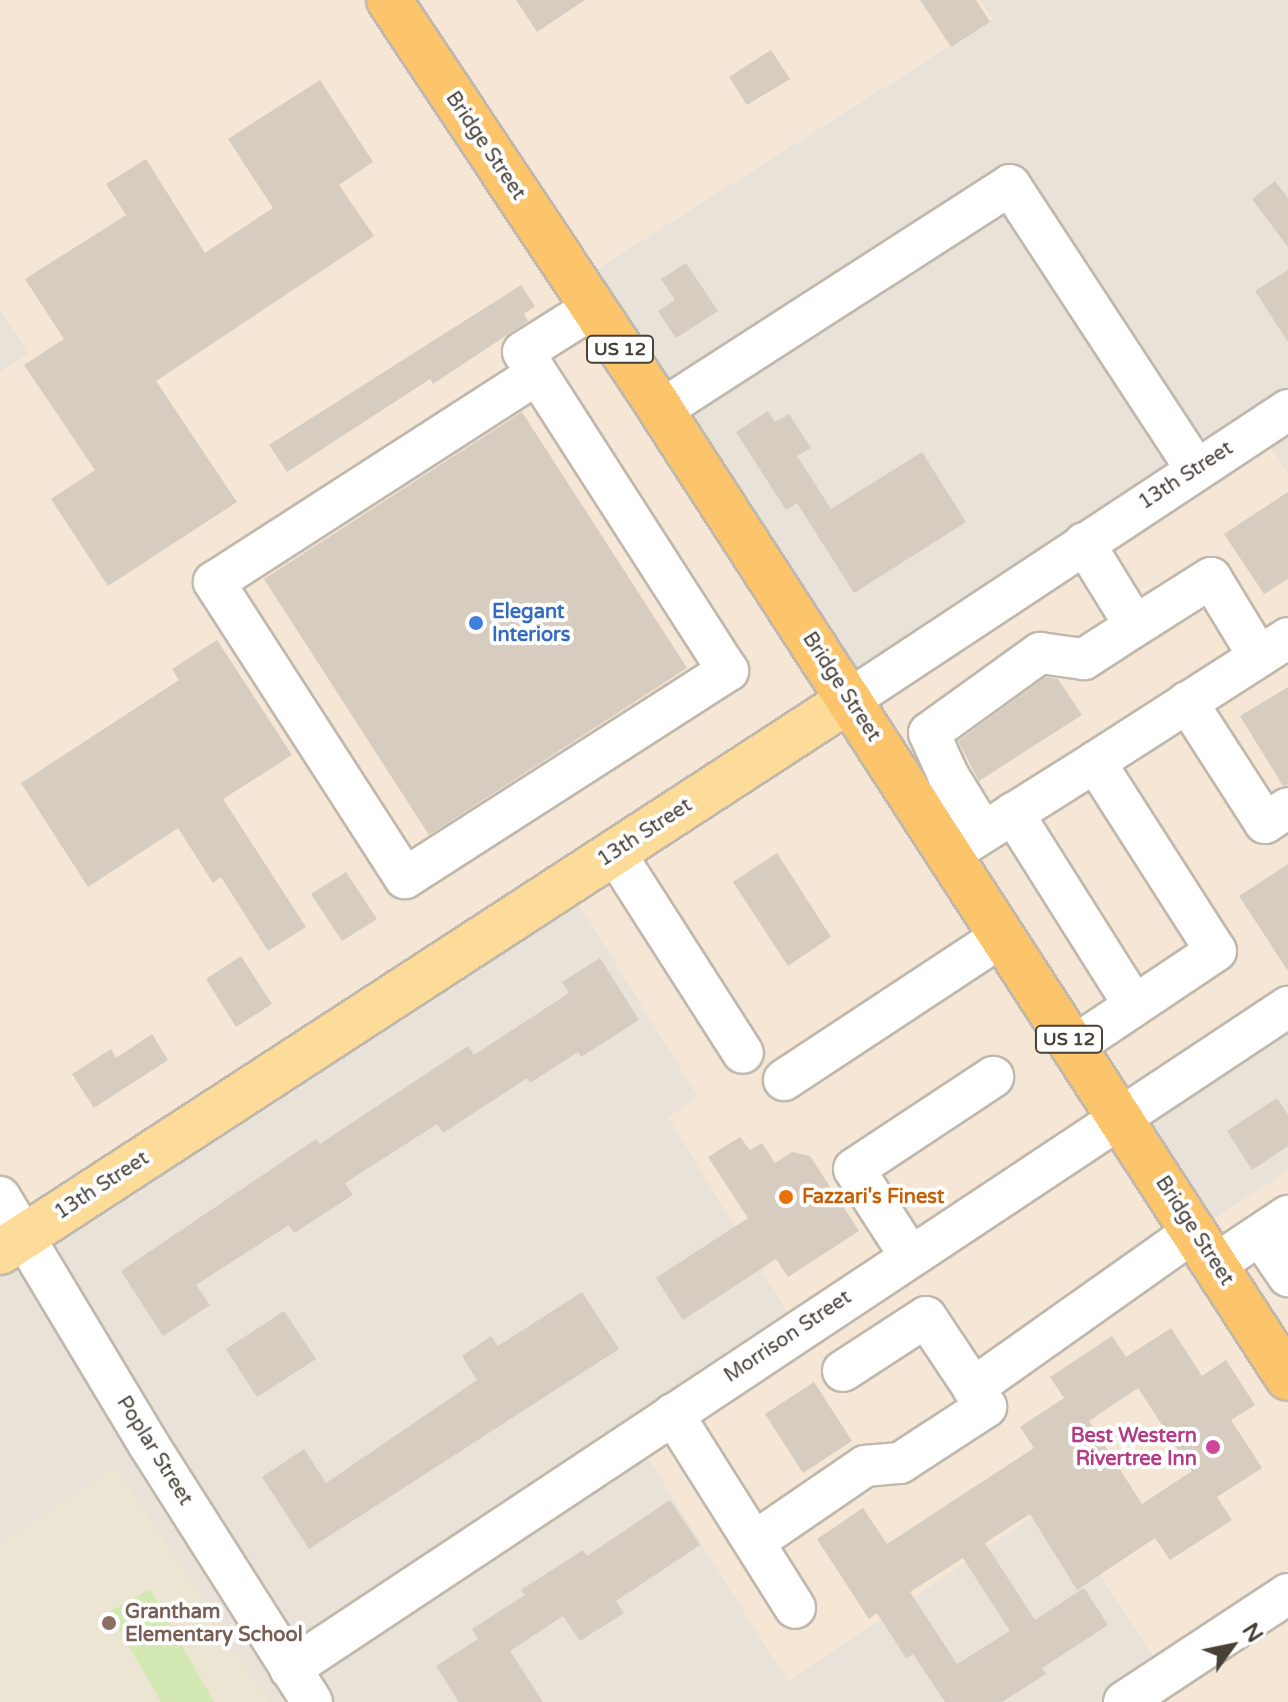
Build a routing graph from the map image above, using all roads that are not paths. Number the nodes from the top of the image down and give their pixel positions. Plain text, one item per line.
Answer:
1 (389, 0) edge
2 (593, 308) junction
3 (537, 374) junction
4 (661, 410) junction
5 (1288, 410) edge
6 (1196, 469) junction
7 (1084, 543) junction
8 (1135, 626) junction
9 (1273, 647) edge
10 (849, 700) junction
11 (1187, 702) junction
12 (1095, 762) junction
13 (1288, 808) edge
14 (982, 833) junction
15 (615, 853) junction
16 (1002, 936) junction
17 (1134, 1005) junction
18 (1288, 1007) edge
19 (1074, 1046) junction
20 (743, 1053) dead end
21 (993, 1077) dead end
22 (784, 1080) dead end
23 (1120, 1117) junction
24 (0, 1197) edge
25 (1274, 1225) edge
26 (12, 1244) edge
27 (1205, 1248) junction
28 (910, 1256) junction
29 (1288, 1276) edge
30 (843, 1371) dead end
31 (1288, 1378) edge
32 (973, 1388) junction
33 (673, 1414) junction
34 (754, 1542) junction
35 (1288, 1594) edge
36 (795, 1608) dead end
37 (290, 1669) junction
38 (312, 1702) edge
39 (1124, 1702) edge

1 - 2 highway, Bridge Street / US 12
2 - 3 street
2 - 4 highway, Bridge Street / US 12
3 - 3 street
4 - 6 street
4 - 10 highway, Bridge Street / US 12
5 - 6 street, 13th Street
6 - 7 street, 13th Street
7 - 8 street
7 - 10 street, 13th Street
8 - 9 street
8 - 14 street
9 - 11 street
10 - 14 highway, Bridge Street / US 12
10 - 15 main road, 13th Street
11 - 12 street
11 - 13 street
12 - 14 street
12 - 17 street
14 - 16 highway, Bridge Street / US 12
14 - 17 street
15 - 20 street
15 - 26 main road, 13th Street
16 - 19 highway, Bridge Street / US 12
16 - 22 street
17 - 19 street
18 - 23 street, Morrison Street
19 - 23 highway, Bridge Street / US 12
21 - 28 street
23 - 27 highway, Bridge Street / US 12
23 - 28 street, Morrison Street
24 - 26 street, Poplar Street
25 - 27 street
25 - 29 street
26 - 37 street, Poplar Street
27 - 31 highway, Bridge Street / US 12
27 - 32 street
28 - 33 street, Morrison Street
30 - 32 street
32 - 34 street
33 - 34 street
33 - 37 street, Morrison Street
34 - 36 street
35 - 39 street
37 - 38 street, Poplar Street

